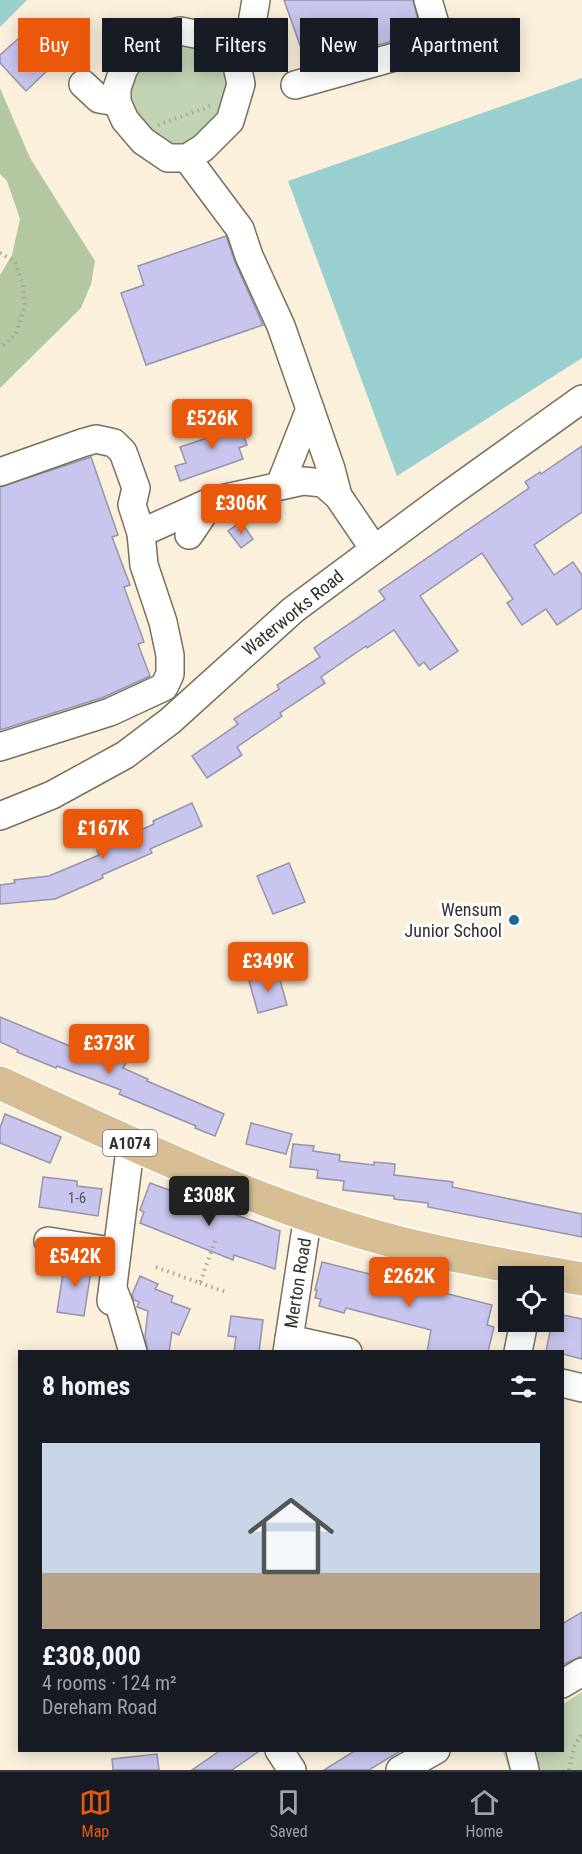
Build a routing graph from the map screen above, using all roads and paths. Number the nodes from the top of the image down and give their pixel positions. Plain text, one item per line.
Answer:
1 (256, 0) edge
2 (428, 0) edge
3 (253, 18) edge
4 (194, 34) edge
5 (238, 72) edge
6 (82, 84) dead end
7 (295, 85) dead end
8 (238, 96) junction
9 (117, 102) junction
10 (141, 139) junction
11 (187, 158) junction
12 (0, 253) edge
13 (0, 348) edge
14 (582, 399) edge
15 (310, 409) junction
16 (0, 472) edge
17 (280, 485) junction
18 (338, 496) junction
19 (212, 501) junction
20 (141, 533) junction
21 (189, 536) dead end
22 (374, 549) junction
23 (0, 747) edge
24 (0, 816) edge
25 (0, 1083) edge
26 (133, 1144) junction
27 (308, 1215) junction
28 (216, 1238) dead end
29 (48, 1241) dead end
30 (117, 1252) junction
31 (503, 1266) edge
32 (156, 1267) dead end
33 (564, 1277) edge
34 (582, 1279) edge
35 (200, 1283) junction
36 (226, 1292) dead end
37 (522, 1332) edge
38 (288, 1345) edge
39 (133, 1350) edge
40 (331, 1350) edge
41 (518, 1350) edge
42 (564, 1384) edge
43 (582, 1388) edge
44 (582, 1672) edge
45 (564, 1683) edge
46 (582, 1733) edge
47 (280, 1752) edge
48 (432, 1752) edge
49 (520, 1752) edge
50 (291, 1770) edge
51 (400, 1770) edge
52 (525, 1770) edge
53 (569, 1770) edge

1 - 3 street
2 - 7 street
4 - 9 street
5 - 8 street
6 - 9 street
8 - 10 path
8 - 11 street
9 - 10 street
10 - 11 street
11 - 15 street
12 - 13 path
14 - 22 street, Waterworks Road
15 - 17 street
15 - 18 street
16 - 20 street
17 - 18 street
17 - 19 street
18 - 22 street
19 - 20 street
19 - 21 street
20 - 23 street
22 - 24 street, Waterworks Road
25 - 26 main road, A1074
26 - 27 main road, A1074
26 - 30 street
27 - 31 main road, A1074
27 - 38 street, Merton Road
28 - 35 path
29 - 30 street
30 - 39 street
32 - 35 path
33 - 34 main road, A1074
35 - 36 path
37 - 41 street
38 - 40 street
42 - 43 street
44 - 45 street
46 - 53 path
47 - 50 street
48 - 51 street
49 - 52 street

